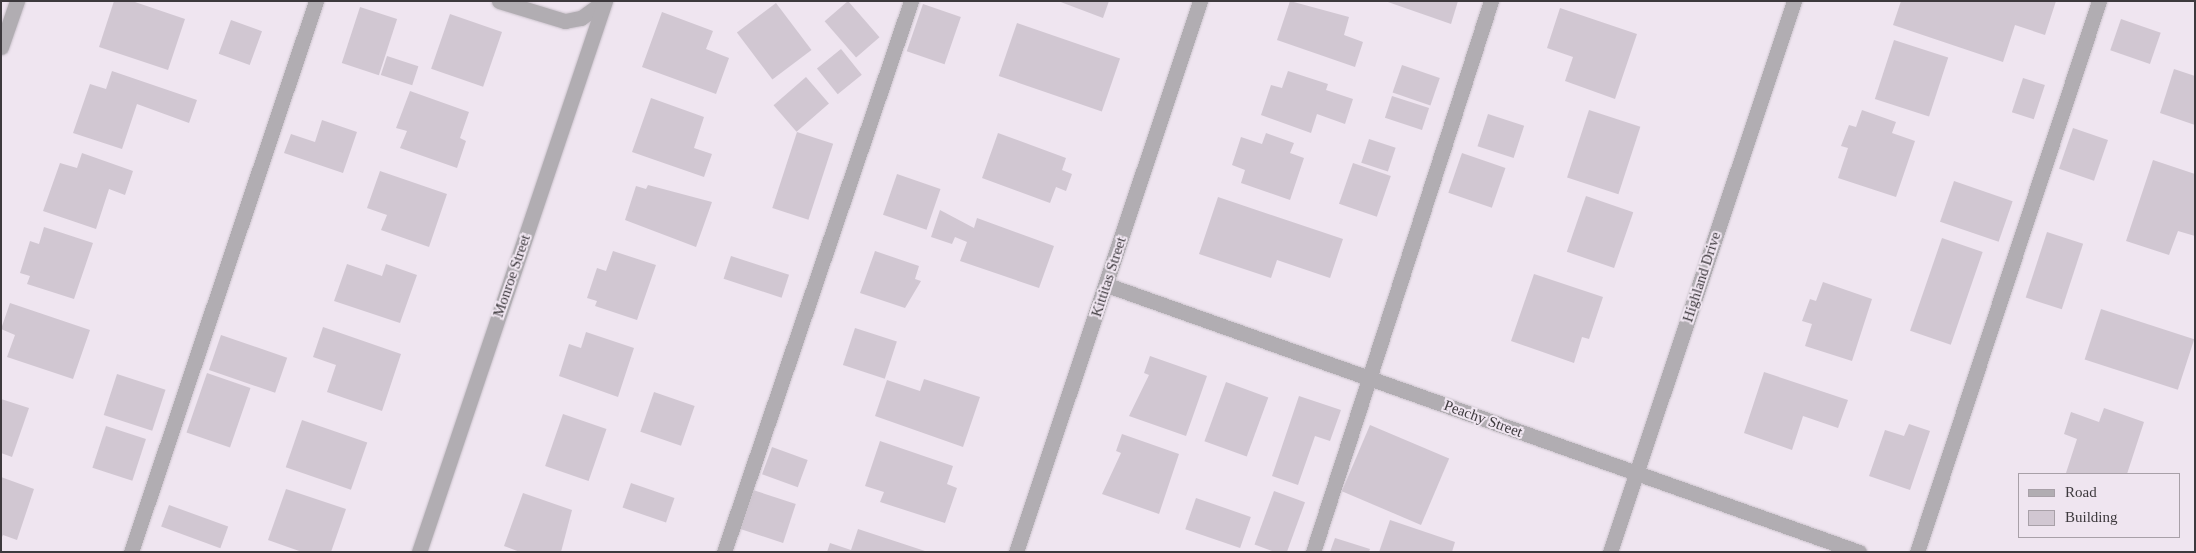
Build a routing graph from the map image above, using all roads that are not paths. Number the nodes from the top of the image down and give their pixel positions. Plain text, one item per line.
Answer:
1 (17, 1) edge
2 (316, 1) edge
3 (499, 1) edge
4 (605, 1) edge
5 (911, 1) edge
6 (1200, 1) edge
7 (1491, 1) edge
8 (1794, 1) edge
9 (2099, 1) edge
10 (1, 47) edge
11 (1107, 285) junction
12 (1371, 379) junction
13 (1636, 474) junction
14 (131, 552) edge
15 (419, 552) edge
16 (724, 552) edge
17 (1016, 552) edge
18 (1313, 552) edge
19 (1610, 552) edge
20 (1859, 552) edge
21 (1917, 552) edge

1 - 10 street
2 - 14 street
3 - 4 street, Monroe Street
4 - 15 street, Monroe Street
5 - 16 street
6 - 11 street, Kittitas Street
7 - 12 street
8 - 13 street, Highland Drive
9 - 21 street
11 - 12 street, Peachy Street
11 - 17 street, Kittitas Street
12 - 13 street, Peachy Street
12 - 18 street
13 - 19 street, Highland Drive
13 - 20 street, Peachy Street

